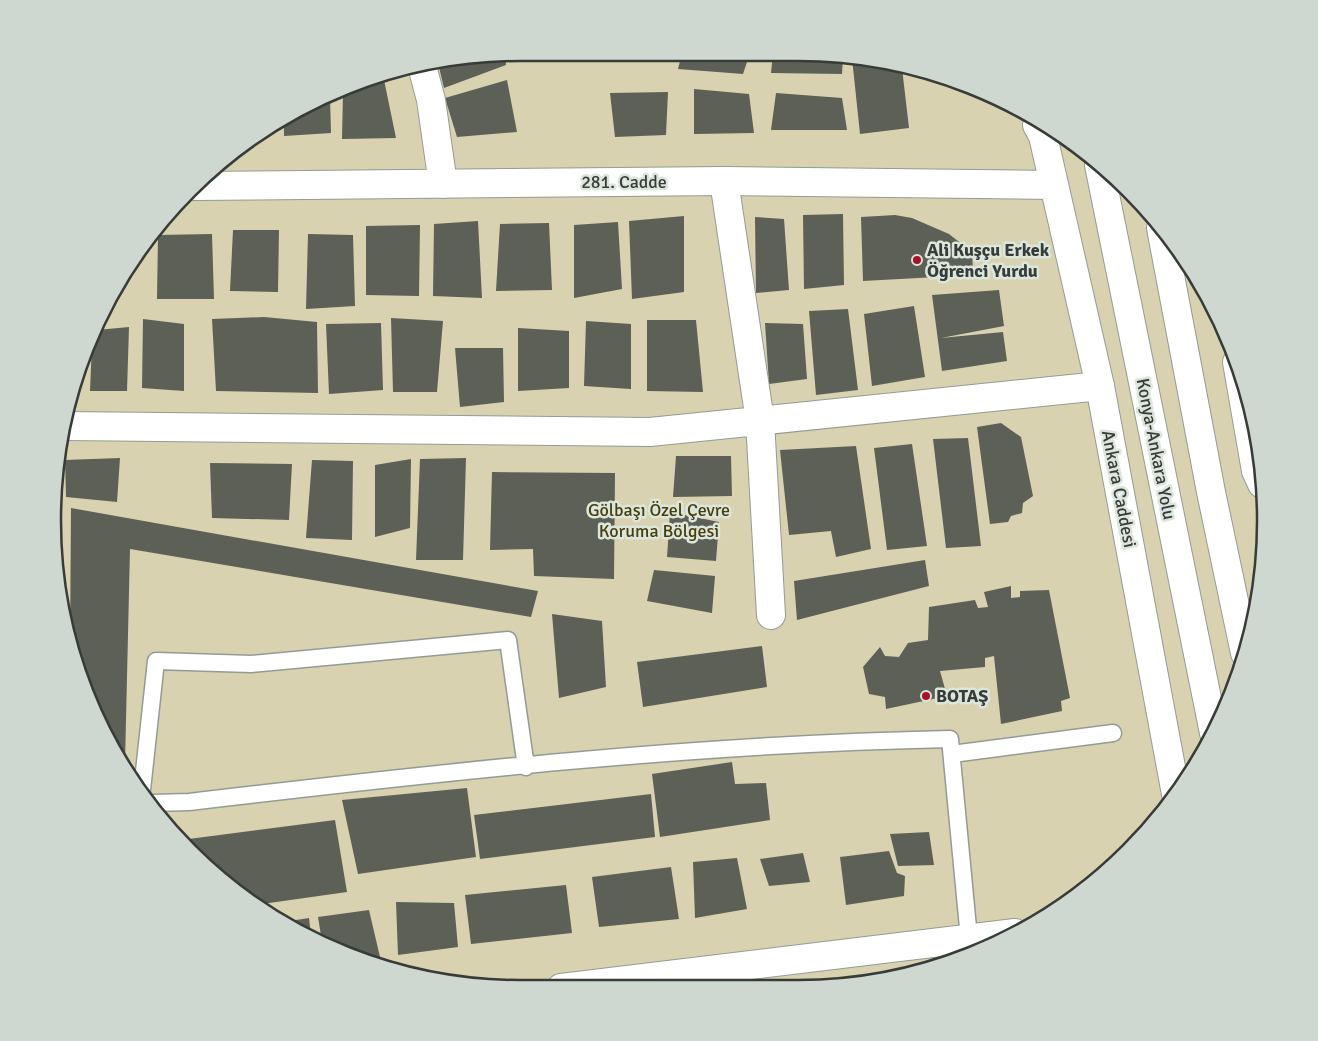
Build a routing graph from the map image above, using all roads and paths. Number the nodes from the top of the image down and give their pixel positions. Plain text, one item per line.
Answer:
1 (424, 72) edge
2 (1041, 132) edge
3 (1101, 176) edge
4 (724, 182) junction
5 (443, 184) junction
6 (1053, 185) junction
7 (207, 186) edge
8 (1164, 244) edge
9 (1100, 386) junction
10 (760, 421) junction
11 (71, 426) edge
12 (771, 615) dead end
13 (1242, 637) edge
14 (1211, 719) edge
15 (1113, 734) dead end
16 (952, 754) junction
17 (526, 766) junction
18 (143, 782) edge
19 (1174, 783) edge
20 (159, 804) edge
21 (970, 946) edge
22 (639, 980) edge

1 - 5 main road
2 - 6 main road, Ankara Caddesi
3 - 14 main road, Konya-Ankara Yolu
4 - 5 main road, 281. Cadde
4 - 6 main road, 281. Cadde
4 - 10 main road
5 - 7 main road, 281. Cadde
6 - 9 main road, Ankara Caddesi
8 - 13 main road
9 - 10 main road
9 - 19 main road, Ankara Caddesi
10 - 11 main road
10 - 12 main road
15 - 16 lane
16 - 17 lane
16 - 21 lane
17 - 18 lane
17 - 20 lane
21 - 22 main road

